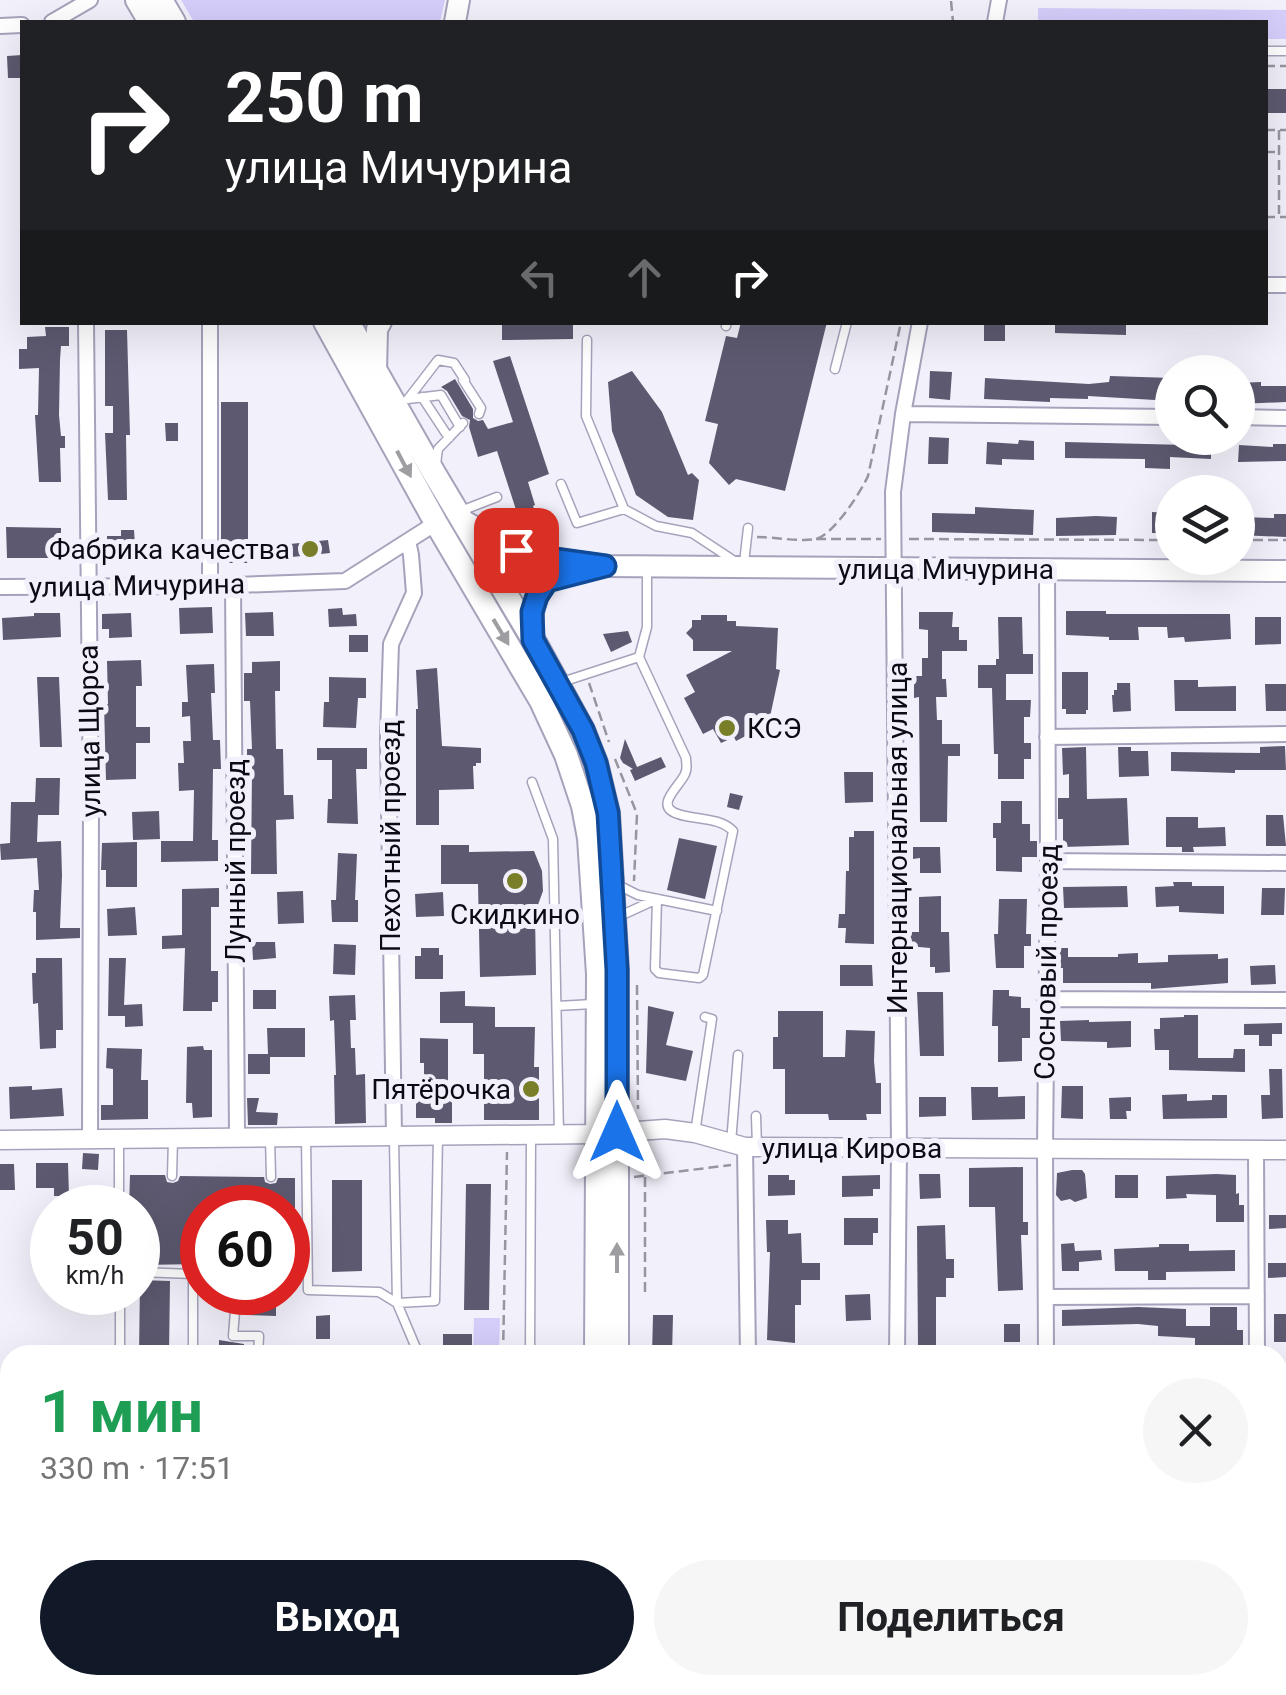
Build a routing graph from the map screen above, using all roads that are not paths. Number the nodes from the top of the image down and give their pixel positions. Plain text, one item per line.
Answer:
1 (82, 7) edge
2 (56, 20) edge
3 (86, 325) edge
4 (210, 325) edge
5 (327, 325) edge
6 (846, 325) edge
7 (919, 325) edge
8 (359, 326) edge
9 (587, 340) dead end
10 (835, 369) dead end
11 (470, 395) dead end
12 (422, 398) junction
13 (401, 399) junction
14 (903, 414) junction
15 (1155, 416) edge
16 (1255, 417) edge
17 (1286, 418) edge
18 (449, 438) junction
19 (434, 473) junction
20 (560, 484) dead end
21 (497, 497) dead end
22 (624, 509) junction
23 (452, 518) junction
24 (748, 532) road end
25 (408, 541) junction
26 (451, 548) junction
27 (605, 566) junction
28 (648, 566) junction
29 (744, 567) junction
30 (895, 569) junction
31 (1047, 570) junction
32 (1286, 571) edge
33 (493, 574) junction
34 (547, 581) junction
35 (233, 585) junction
36 (87, 586) junction
37 (210, 586) junction
38 (0, 587) edge
39 (533, 640) junction
40 (639, 657) junction
41 (558, 684) junction
42 (1286, 734) edge
43 (1046, 736) junction
44 (532, 782) dead end
45 (1048, 862) junction
46 (1286, 863) edge
47 (612, 882) junction
48 (657, 899) junction
49 (717, 911) junction
50 (614, 920) junction
51 (1045, 999) junction
52 (1286, 1000) edge
53 (598, 1004) junction
54 (556, 1006) junction
55 (705, 1017) dead end
56 (738, 1056) dead end
57 (756, 1116) dead end
58 (607, 1133) junction
59 (532, 1134) junction
60 (559, 1134) junction
61 (695, 1134) junction
62 (438, 1135) junction
63 (306, 1136) junction
64 (394, 1136) junction
65 (237, 1137) junction
66 (270, 1137) junction
67 (90, 1138) junction
68 (119, 1138) junction
69 (173, 1138) junction
70 (0, 1140) edge
71 (899, 1148) junction
72 (1045, 1149) junction
73 (745, 1150) junction
74 (1256, 1150) junction
75 (1286, 1150) edge
76 (172, 1176) dead end
77 (270, 1178) dead end
78 (119, 1185) edge
79 (1257, 1296) junction
80 (1046, 1297) junction
81 (396, 1303) junction
82 (120, 1315) edge
83 (193, 1315) edge
84 (235, 1315) edge
85 (120, 1345) edge
86 (193, 1345) edge
87 (259, 1345) edge
88 (415, 1345) edge
89 (530, 1345) edge
90 (596, 1345) edge
91 (616, 1345) edge
92 (748, 1345) edge
93 (897, 1345) edge
94 (1046, 1345) edge
95 (1257, 1345) edge

1 - 2 street
3 - 36 street, улица Щорса
4 - 37 street
5 -> 23 main road
6 - 10 lane
7 - 14 street, Интернациональная улица
8 - 13 main road
9 - 22 lane
11 - 13 lane
12 - 13 lane
12 - 18 lane
12 - 18 lane
13 - 19 main road
14 - 15 street
14 - 30 street, Интернациональная улица
16 - 17 street
18 - 19 lane
19 - 23 main road
20 - 22 lane
21 - 23 lane
22 - 29 lane
23 - 25 street, улица Мичурина
23 - 26 main road
23 - 27 main road, улица Мичурина
23 - 33 main road
24 - 29 lane
25 - 35 street, улица Мичурина
25 - 64 street, Пехотный проезд
26 - 33 main road, улица Мичурина
26 -> 53 main road
27 - 28 main road, улица Мичурина
27 - 34 main road, улица Мичурина
28 - 29 main road, улица Мичурина
28 - 40 lane
29 - 30 main road, улица Мичурина
30 - 31 main road, улица Мичурина
30 - 71 street, Интернациональная улица
31 - 32 main road, улица Мичурина
31 - 43 street, Сосновый проезд
33 - 34 main road, улица Мичурина
33 - 39 main road
34 - 39 main road
35 - 37 street, улица Мичурина
35 - 65 street, Лунный проезд
36 - 37 street, улица Мичурина
36 - 38 street, улица Мичурина
36 - 67 street, улица Щорса
39 - 41 main road
40 - 41 lane
40 - 49 lane
41 - 47 main road
42 - 43 street
43 - 45 street, Сосновый проезд
44 - 54 lane
45 - 46 street
45 - 51 street, Сосновый проезд
47 - 48 lane
47 - 50 main road
48 - 49 lane
48 - 49 lane
48 - 50 lane
50 - 58 main road
51 - 52 street
51 - 72 street, Сосновый проезд
53 - 54 lane
53 - 58 main road
54 - 60 lane
55 - 61 lane
56 - 73 lane
57 - 73 lane
58 - 60 street, улица Кирова
58 - 61 street, улица Кирова
58 - 90 main road
91 -> 58 main road
59 - 60 street, улица Кирова
59 - 62 street, улица Кирова
59 - 89 lane
61 - 73 street, улица Кирова
62 - 64 street, улица Кирова
62 - 81 lane
63 - 64 street, улица Кирова
63 - 66 street, улица Кирова
63 - 81 lane
64 - 81 lane
65 - 66 street, улица Кирова
65 - 69 street, улица Кирова
66 - 77 lane
67 - 68 street, улица Кирова
67 - 70 street, улица Кирова
68 - 69 street, улица Кирова
68 - 78 lane
69 - 76 lane
71 - 72 street, улица Кирова
71 - 73 street, улица Кирова
71 - 93 street, Интернациональная улица
72 - 74 street, улица Кирова
72 - 80 street, Сосновый проезд
73 - 92 street
74 - 75 street, улица Кирова
74 - 79 street
79 - 80 street
79 - 95 street
80 - 94 street, Сосновый проезд
81 - 88 lane
82 - 85 lane
83 - 86 lane
84 - 87 lane

